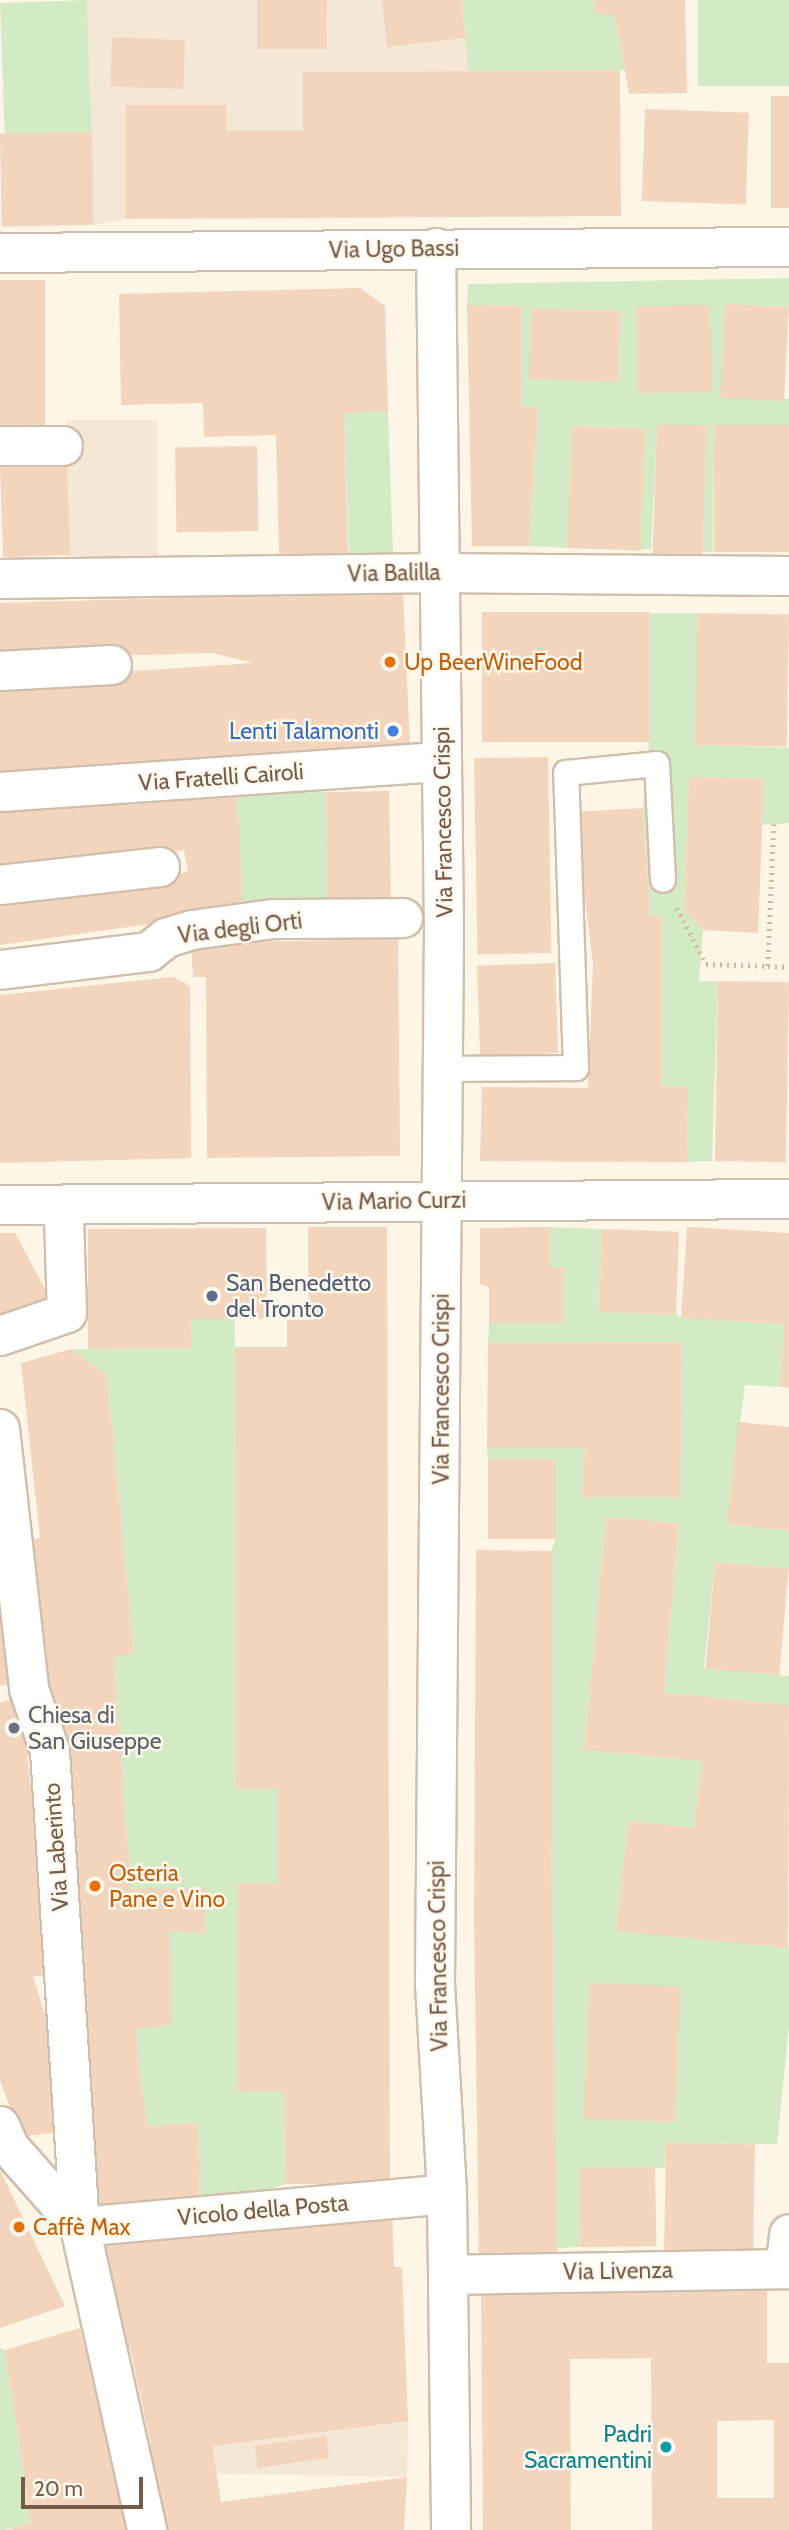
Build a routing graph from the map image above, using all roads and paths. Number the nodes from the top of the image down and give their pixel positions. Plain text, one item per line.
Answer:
1 (789, 247) edge
2 (436, 248) junction
3 (0, 253) edge
4 (0, 446) edge
5 (63, 446) dead end
6 (438, 573) junction
7 (789, 576) edge
8 (0, 579) edge
9 (112, 665) dead end
10 (0, 671) edge
11 (442, 762) junction
12 (0, 792) edge
13 (774, 824) dead end
14 (160, 867) dead end
15 (663, 880) joint
16 (0, 885) edge
17 (403, 918) dead end
18 (768, 966) junction
19 (789, 967) edge
20 (0, 970) edge
21 (443, 1069) junction
22 (789, 1199) edge
23 (441, 1200) junction
24 (0, 1206) edge
25 (64, 1219) dead end
26 (0, 1336) edge
27 (0, 1429) edge
28 (15, 1694) edge
29 (0, 2126) edge
30 (447, 2194) junction
31 (80, 2227) junction
32 (788, 2257) edge
33 (447, 2275) junction
34 (147, 2530) edge
35 (451, 2530) edge

1 - 2 street, Via Ugo Bassi
2 - 3 street, Via Ugo Bassi
2 - 6 street, Via Francesco Crispi
4 - 5 street
6 - 7 street, Via Balilla
6 - 8 street, Via Balilla
6 - 11 street, Via Francesco Crispi
9 - 10 street
11 - 12 street, Via Fratelli Cairoli
11 - 21 street, Via Francesco Crispi
13 - 18 path
14 - 16 street
15 - 18 path
15 - 21 lane
17 - 20 street, Via degli Orti
18 - 19 path
21 - 23 street, Via Francesco Crispi
22 - 23 street, Via Mario Curzi
23 - 24 street, Via Mario Curzi
23 - 30 street, Via Francesco Crispi
25 - 26 street
27 - 28 street, Via Laberinto
28 - 31 street, Via Laberinto
29 - 31 street
30 - 31 street, Vicolo della Posta
30 - 33 street, Via Francesco Crispi
31 - 34 street, Via Laberinto
32 - 33 street, Via Livenza
33 - 35 street, Via Francesco Crispi

